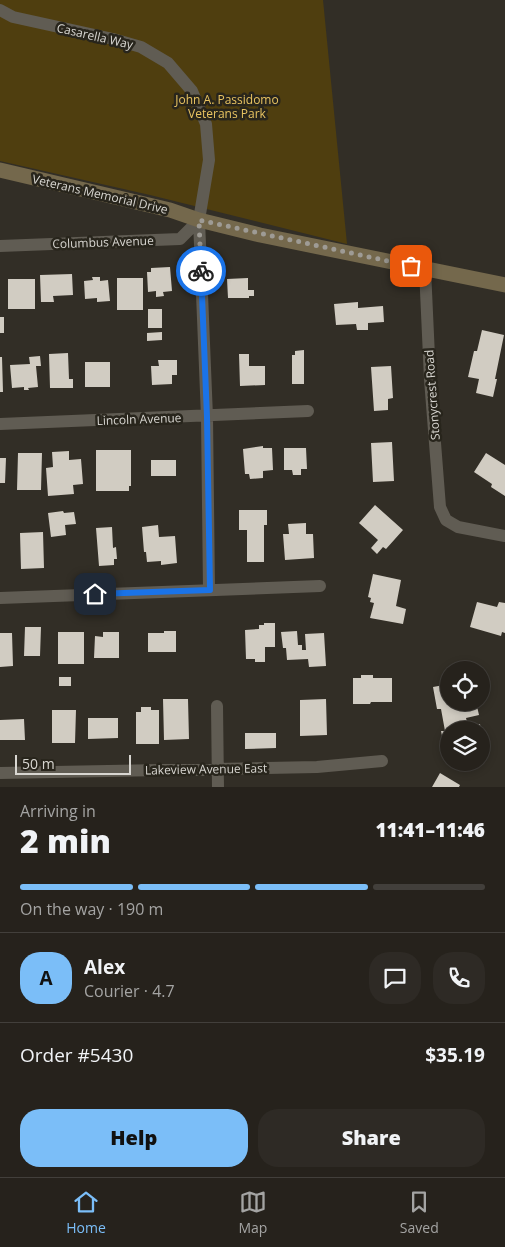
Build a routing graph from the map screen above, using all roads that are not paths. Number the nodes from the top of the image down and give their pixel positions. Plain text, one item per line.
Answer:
1 (0, 10) edge
2 (0, 170) edge
3 (199, 220) junction
4 (0, 246) edge
5 (425, 269) junction
6 (505, 285) edge
7 (308, 412) dead end
8 (207, 417) junction
9 (0, 424) edge
10 (505, 536) edge
11 (320, 586) dead end
12 (210, 590) junction
13 (0, 598) edge
14 (217, 706) dead end
15 (382, 761) dead end
16 (218, 768) junction
17 (0, 773) edge
18 (218, 787) edge

1 - 3 street, Casarella Way
2 - 3 main road, Veterans Memorial Drive
3 - 4 street, Columbus Avenue
3 - 5 main road, Veterans Memorial Drive
3 - 8 street, Casarella Way
5 - 6 main road, Veterans Memorial Drive
5 - 10 street, Stonycrest Road
7 - 8 street, Lincoln Avenue
8 - 9 street, Lincoln Avenue
8 - 12 street, Casarella Way
11 - 12 street
12 - 13 street
14 - 16 street
15 - 16 street, Lakeview Avenue East
16 - 17 street, Lakeview Avenue East
16 - 18 street

